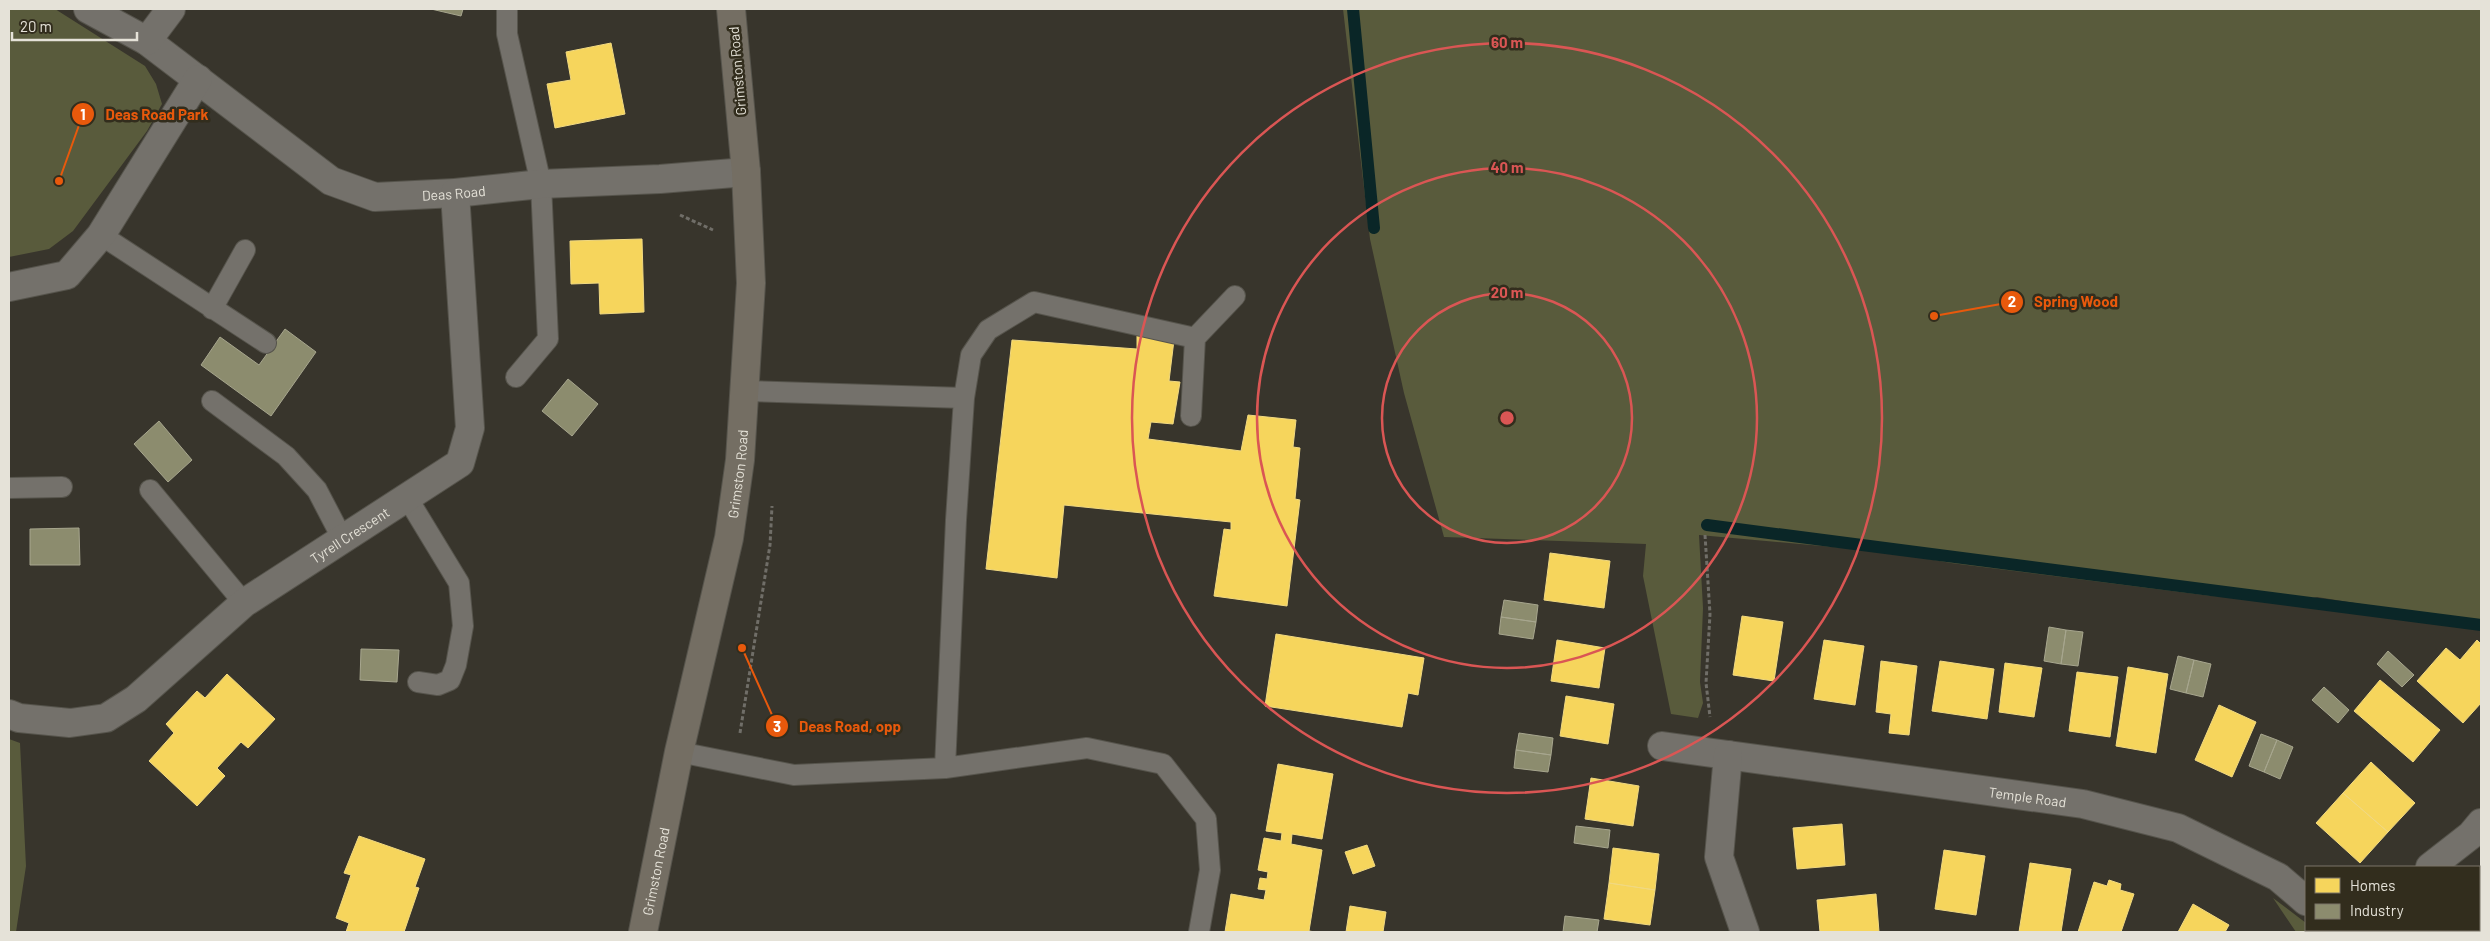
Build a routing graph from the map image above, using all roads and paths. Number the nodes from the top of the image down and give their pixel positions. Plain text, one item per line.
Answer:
1 (88, 9) edge
2 (171, 9) edge
3 (507, 9) edge
4 (731, 9) edge
5 (147, 41) junction
6 (198, 79) junction
7 (746, 172) junction
8 (541, 184) junction
9 (455, 193) junction
10 (101, 235) junction
11 (245, 250) dead end
12 (9, 288) edge
13 (1234, 296) dead end
14 (212, 309) junction
15 (1195, 338) junction
16 (266, 343) dead end
17 (516, 377) dead end
18 (745, 391) junction
19 (964, 398) junction
20 (212, 401) dead end
21 (1191, 416) dead end
22 (62, 487) dead end
23 (9, 488) edge
24 (150, 490) dead end
25 (408, 499) junction
26 (1705, 535) dead end
27 (343, 540) junction
28 (244, 603) junction
29 (418, 682) dead end
30 (9, 714) edge
31 (1662, 746) dead end
32 (679, 752) junction
33 (1717, 753) junction
34 (945, 768) junction
35 (2481, 823) edge
36 (2431, 866) edge
37 (2305, 900) edge
38 (642, 932) edge
39 (1199, 932) edge
40 (1745, 932) edge

1 - 5 street, Deas Road
2 - 5 street
3 - 8 lane
4 - 7 main road, Grimston Road
5 - 6 street, Deas Road
6 - 9 street, Deas Road
6 - 10 street
7 - 8 street, Deas Road
7 - 18 main road, Grimston Road
8 - 9 street, Deas Road
8 - 17 lane
9 - 25 street, Tyrell Crescent
10 - 12 street
10 - 14 lane
11 - 14 lane
13 - 15 lane
14 - 16 lane
15 - 19 lane
15 - 21 lane
18 - 19 lane
18 - 32 main road, Grimston Road
19 - 34 lane
20 - 27 lane
22 - 23 lane
24 - 28 lane
25 - 27 street, Tyrell Crescent
25 - 29 lane
26 - 33 path
27 - 28 street, Tyrell Crescent
28 - 30 street, Tyrell Crescent
31 - 33 street, Temple Road
32 - 34 lane
32 - 38 main road, Grimston Road
33 - 37 street, Temple Road
33 - 40 street
34 - 39 lane
35 - 36 street

